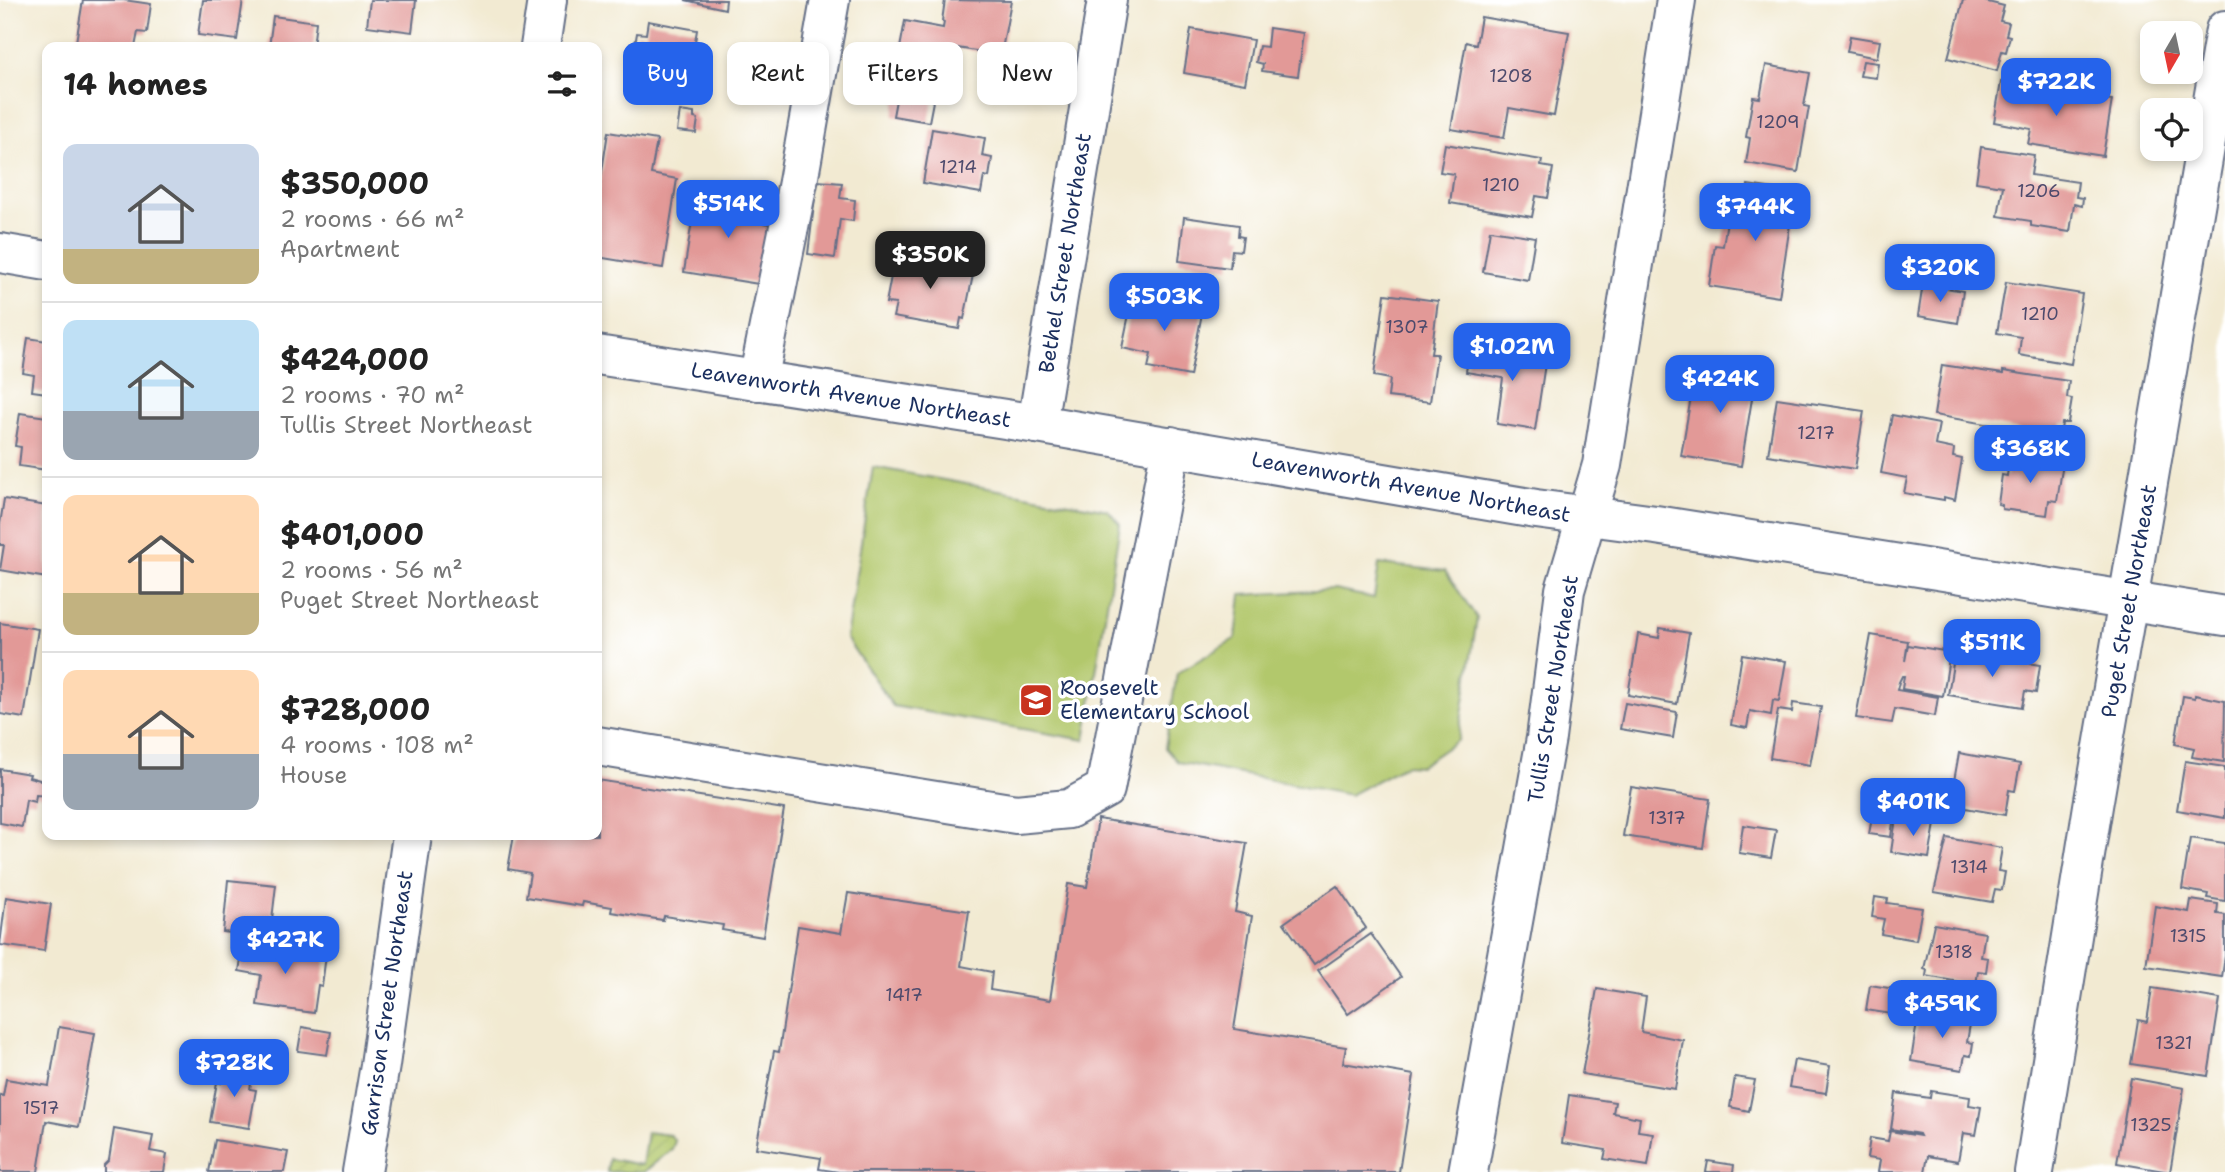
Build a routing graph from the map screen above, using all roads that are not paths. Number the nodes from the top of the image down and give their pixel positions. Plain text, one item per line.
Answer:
1 (547, 0) edge
2 (830, 0) edge
3 (1107, 0) edge
4 (1676, 0) edge
5 (2225, 30) edge
6 (541, 42) edge
7 (0, 253) edge
8 (42, 260) edge
9 (602, 356) edge
10 (758, 382) junction
11 (1037, 424) junction
12 (1171, 446) junction
13 (1588, 517) junction
14 (2130, 601) junction
15 (2225, 616) edge
16 (602, 747) edge
17 (411, 840) edge
18 (362, 1172) edge
19 (1468, 1172) edge
20 (2034, 1172) edge

1 - 6 street
2 - 10 street
3 - 11 street, Bethel Street Northeast
4 - 13 street, Tullis Street Northeast
5 - 14 street, Puget Street Northeast
7 - 8 street
9 - 10 street, Leavenworth Avenue Northeast
10 - 11 street, Leavenworth Avenue Northeast
11 - 12 street, Leavenworth Avenue Northeast
12 - 13 street, Leavenworth Avenue Northeast
12 - 16 street
13 - 14 street, Leavenworth Avenue Northeast
13 - 19 street, Tullis Street Northeast
14 - 15 street, Leavenworth Avenue Northeast
14 - 20 street, Puget Street Northeast
17 - 18 street, Garrison Street Northeast

